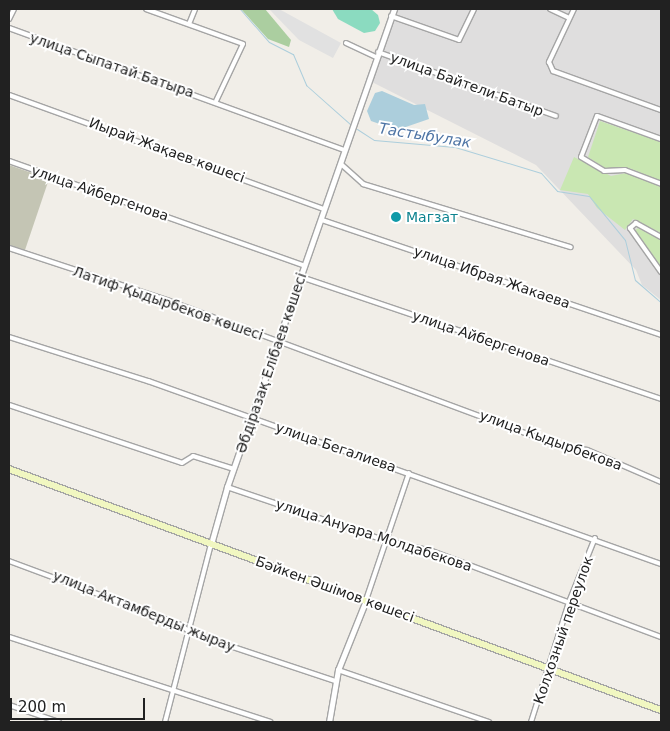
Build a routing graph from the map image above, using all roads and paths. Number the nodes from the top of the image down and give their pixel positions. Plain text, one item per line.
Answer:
1 (14, 9) edge
2 (146, 9) edge
3 (195, 9) edge
4 (394, 9) edge
5 (474, 9) edge
6 (550, 9) edge
7 (574, 9) edge
8 (391, 16) junction
9 (569, 18) junction
10 (9, 19) edge
11 (189, 24) junction
12 (9, 28) edge
13 (346, 42) dead end
14 (377, 55) junction
15 (9, 95) edge
16 (216, 101) junction
17 (661, 110) edge
18 (556, 116) dead end
19 (661, 139) edge
20 (346, 150) junction
21 (9, 161) edge
22 (341, 164) junction
23 (661, 184) edge
24 (324, 209) junction
25 (322, 220) junction
26 (661, 237) edge
27 (570, 247) dead end
28 (9, 248) edge
29 (305, 266) junction
30 (661, 272) edge
31 (301, 277) junction
32 (661, 335) edge
33 (9, 337) edge
34 (280, 342) junction
35 (441, 399) joint
36 (661, 399) edge
37 (9, 405) edge
38 (254, 418) junction
39 (234, 469) junction
40 (9, 470) edge
41 (409, 472) junction
42 (661, 482) edge
43 (227, 487) junction
44 (595, 538) junction
45 (384, 540) junction
46 (211, 544) junction
47 (9, 561) edge
48 (661, 564) edge
49 (366, 600) junction
50 (569, 602) junction
51 (191, 633) junction
52 (9, 637) edge
53 (661, 637) edge
54 (548, 669) junction
55 (338, 670) junction
56 (335, 681) junction
57 (173, 691) junction
58 (9, 705) edge
59 (661, 710) edge
60 (59, 722) edge
61 (165, 722) edge
62 (271, 722) edge
63 (329, 722) edge
64 (489, 722) edge
65 (531, 722) edge

1 - 10 street
2 - 11 street
3 - 11 street
4 - 8 street, Әбдіразақ Елібаев көшесі
5 - 8 street
6 - 9 street
7 - 9 street
8 - 14 street, Әбдіразақ Елібаев көшесі
9 - 17 street
11 - 16 street
12 - 16 street, улица Сыпатай Батыра
13 - 14 street, улица Байтели Батыр
14 - 18 street, улица Байтели Батыр
14 - 20 street, Әбдіразақ Елібаев көшесі
15 - 24 street, Иырай Жақаев көшесі
16 - 20 street, улица Сыпатай Батыра
19 - 23 street
20 - 22 street, Әбдіразақ Елібаев көшесі
21 - 29 street, улица Айбергенова
22 - 24 street, Әбдіразақ Елібаев көшесі
22 - 27 street
24 - 25 street, Әбдіразақ Елібаев көшесі
25 - 29 street, Әбдіразақ Елібаев көшесі
25 - 32 street, улица Ибрая Жакаева
26 - 30 street
28 - 34 street, Латиф Қыдырбеков көшесі
29 - 31 street, Әбдіразақ Елібаев көшесі
31 - 34 street, Әбдіразақ Елібаев көшесі
31 - 36 street, улица Айбергенова
33 - 38 street, улица Бегалиева
34 - 35 street, Латиф Қыдырбеков көшесі
34 - 38 street, Әбдіразақ Елібаев көшесі
35 - 42 street, улица Кыдырбекова
37 - 39 street
38 - 39 street, Әбдіразақ Елібаев көшесі
38 - 41 street, улица Бегалиева
39 - 43 street, Әбдіразақ Елібаев көшесі
40 - 46 main road, Бәйкен Әшімов көшесі
41 - 44 street, улица Бегалиева
41 - 45 street
43 - 45 street, улица Ануара Молдабекова
43 - 46 street, Әбдіразақ Елібаев көшесі
44 - 48 street, улица Бегалиева
44 - 50 street, Колхозный переулок
45 - 49 street
45 - 50 street, улица Ануара Молдабекова
46 - 49 main road, Бәйкен Әшімов көшесі
46 - 51 street, Әбдіразақ Елібаев көшесі
47 - 51 street, улица Актамберды жырау
49 - 54 main road, Бәйкен Әшімов көшесі
49 - 55 street
50 - 53 street, улица Ануара Молдабекова
50 - 54 street, Колхозный переулок
51 - 56 street, улица Актамберды жырау
51 - 57 street, Әбдіразақ Елібаев көшесі
52 - 57 street
54 - 59 main road, Бәйкен Әшімов көшесі
54 - 65 street, Колхозный переулок
55 - 56 street
55 - 64 street
56 - 63 street
57 - 61 street, Әбдіразақ Елібаев көшесі
57 - 62 street
58 - 60 street

